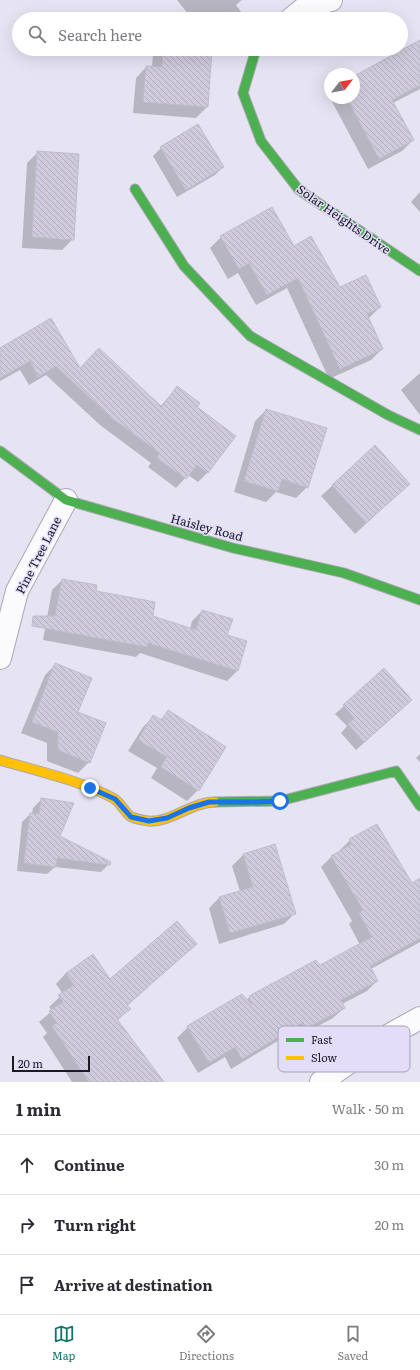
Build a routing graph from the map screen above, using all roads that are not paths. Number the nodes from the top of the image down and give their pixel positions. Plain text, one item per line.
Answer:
1 (331, 0) edge
2 (300, 12) edge
3 (254, 56) edge
4 (135, 189) dead end
5 (420, 271) edge
6 (420, 430) edge
7 (0, 451) edge
8 (66, 500) junction
9 (9, 589) edge
10 (420, 600) edge
11 (0, 658) edge
12 (0, 760) edge
13 (420, 806) edge
14 (420, 1018) edge
15 (406, 1026) edge
16 (335, 1072) edge
17 (321, 1082) edge

1 - 2 street
3 - 5 street, Solar Heights Drive
4 - 6 street
7 - 8 street, Haisley Road
8 - 9 street, Pine Tree Lane
8 - 10 street, Haisley Road
9 - 11 street, Pine Tree Lane
12 - 13 street
14 - 15 street
16 - 17 street

